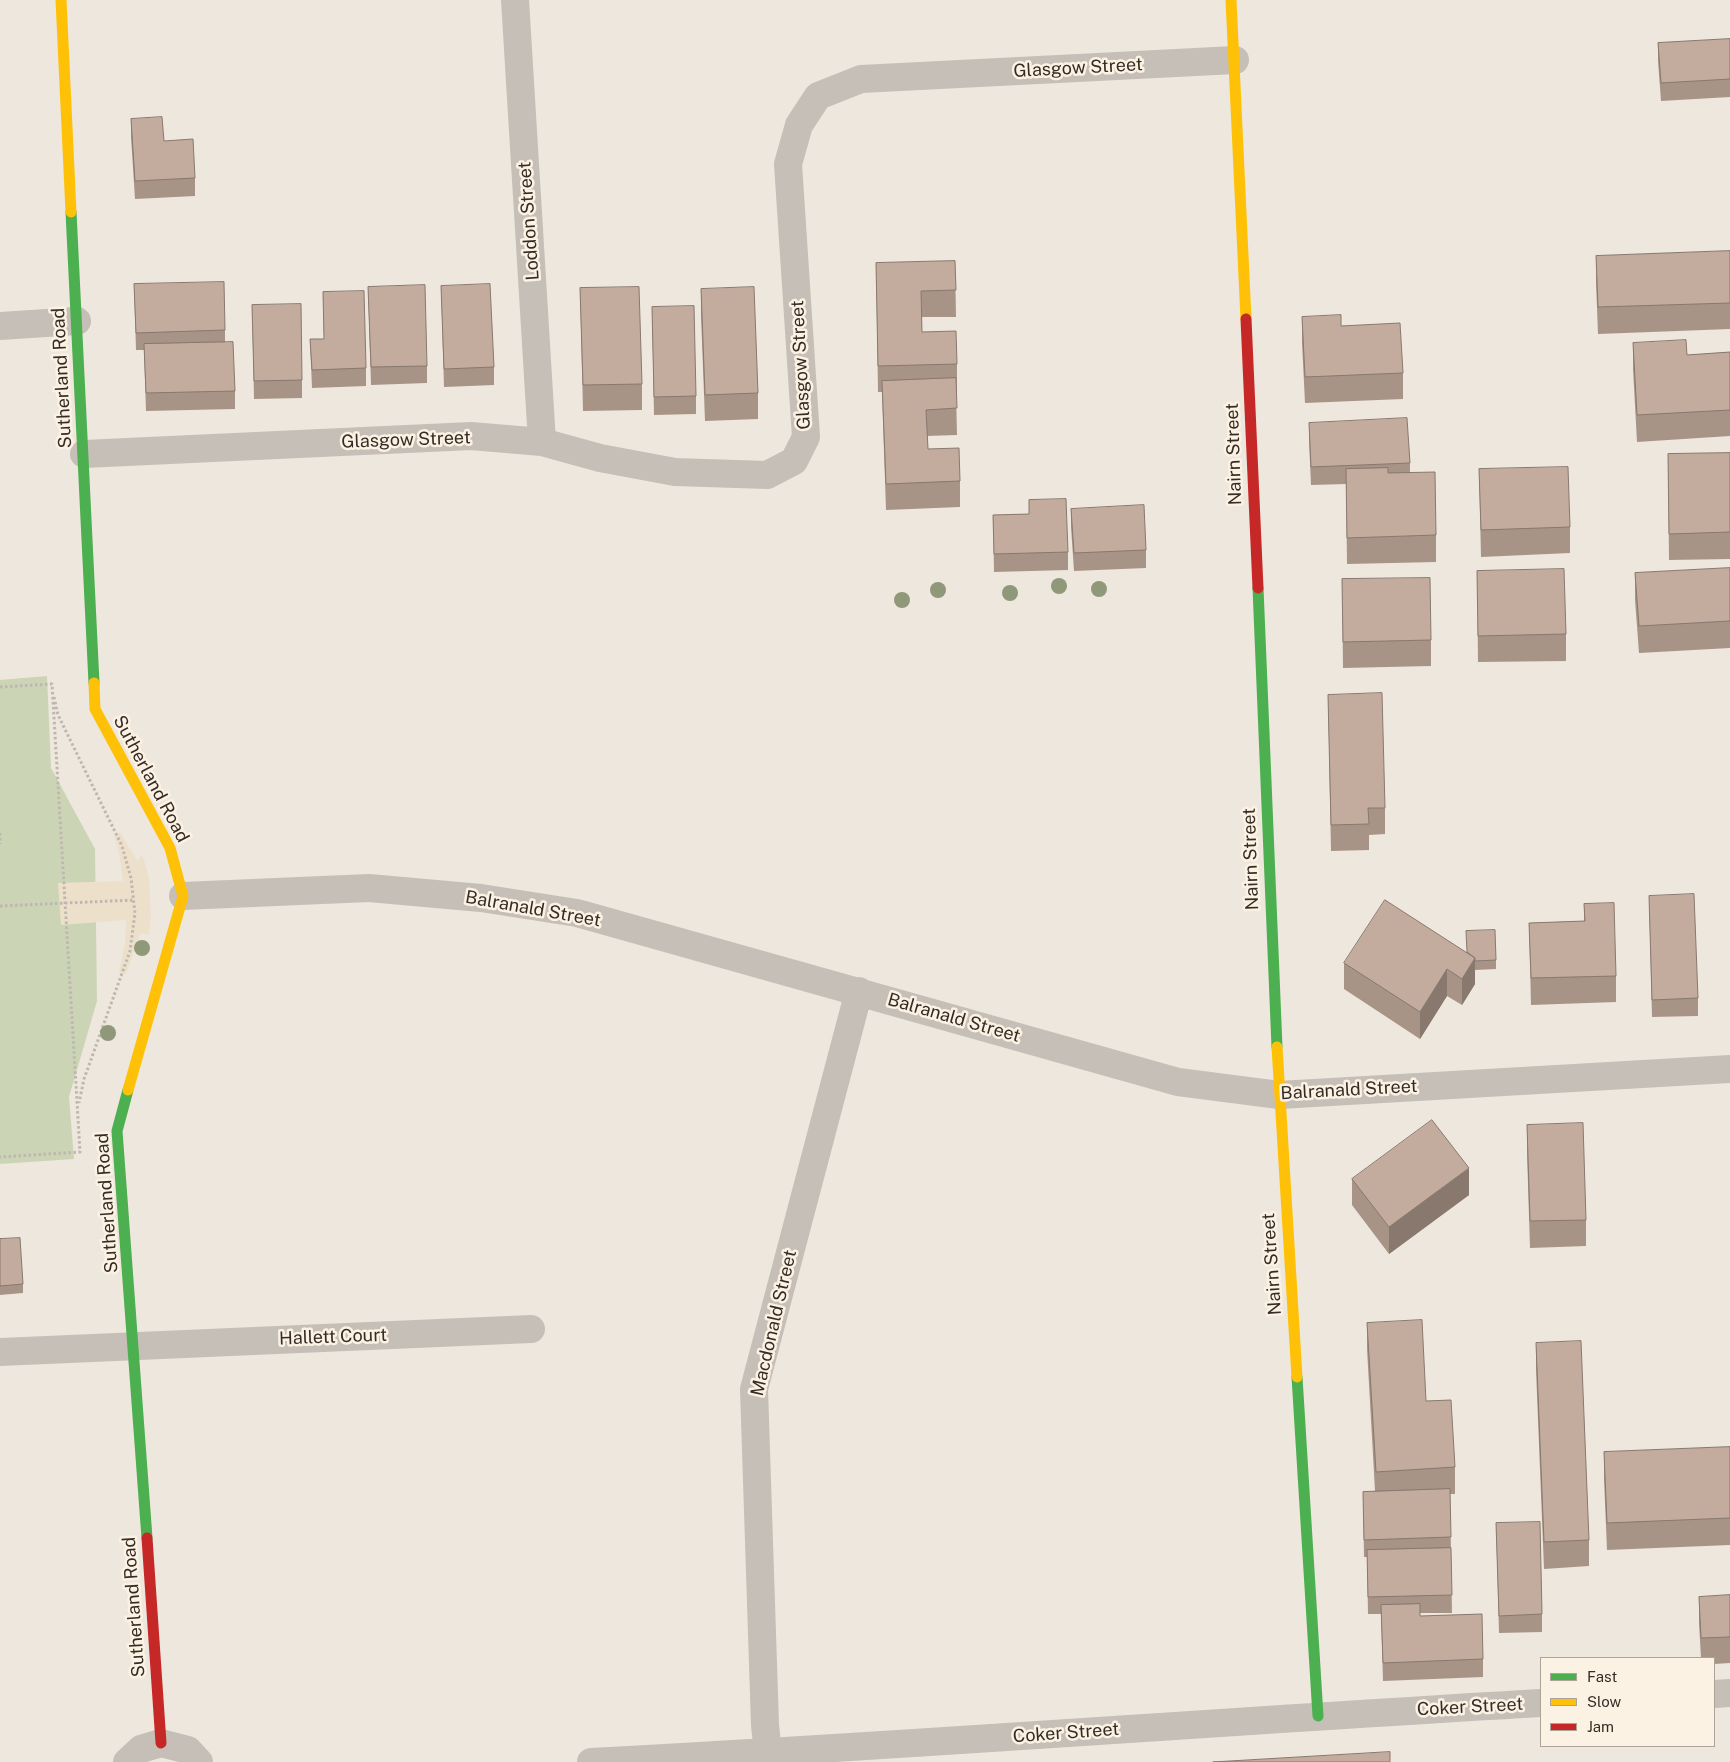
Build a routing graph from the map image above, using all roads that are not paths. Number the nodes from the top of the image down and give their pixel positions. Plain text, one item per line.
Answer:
1 (61, 0) edge
2 (515, 0) edge
3 (1231, 0) edge
4 (1235, 60) junction
5 (77, 321) junction
6 (0, 326) edge
7 (542, 442) junction
8 (84, 454) junction
9 (183, 896) junction
10 (858, 991) junction
11 (1730, 1069) edge
12 (1279, 1095) junction
13 (531, 1329) dead end
14 (134, 1345) junction
15 (0, 1352) edge
16 (1730, 1693) edge
17 (1715, 1694) edge
18 (1540, 1704) edge
19 (1318, 1716) junction
20 (161, 1743) junction
21 (768, 1753) junction
22 (815, 1756) edge
23 (127, 1762) edge
24 (199, 1762) edge
25 (591, 1762) edge

1 - 5 street, Sutherland Road
2 - 7 street, Loddon Street
3 - 4 street, Nairn Street
4 - 7 street, Glasgow Street
4 - 12 street, Nairn Street
5 - 6 street
5 - 8 street, Sutherland Road
7 - 8 street, Glasgow Street
8 - 9 street, Sutherland Road
9 - 10 street, Balranald Street
9 - 14 street, Sutherland Road
10 - 12 street, Balranald Street
10 - 21 street, Macdonald Street
11 - 12 street, Balranald Street
12 - 19 street, Nairn Street
13 - 14 street, Hallett Court
14 - 15 street, Hallett Court
14 - 20 street, Sutherland Road
16 - 17 street
18 - 19 street, Coker Street
19 - 22 street, Coker Street
20 - 23 street
20 - 24 street
21 - 22 street, Coker Street
21 - 25 street, Coker Street

